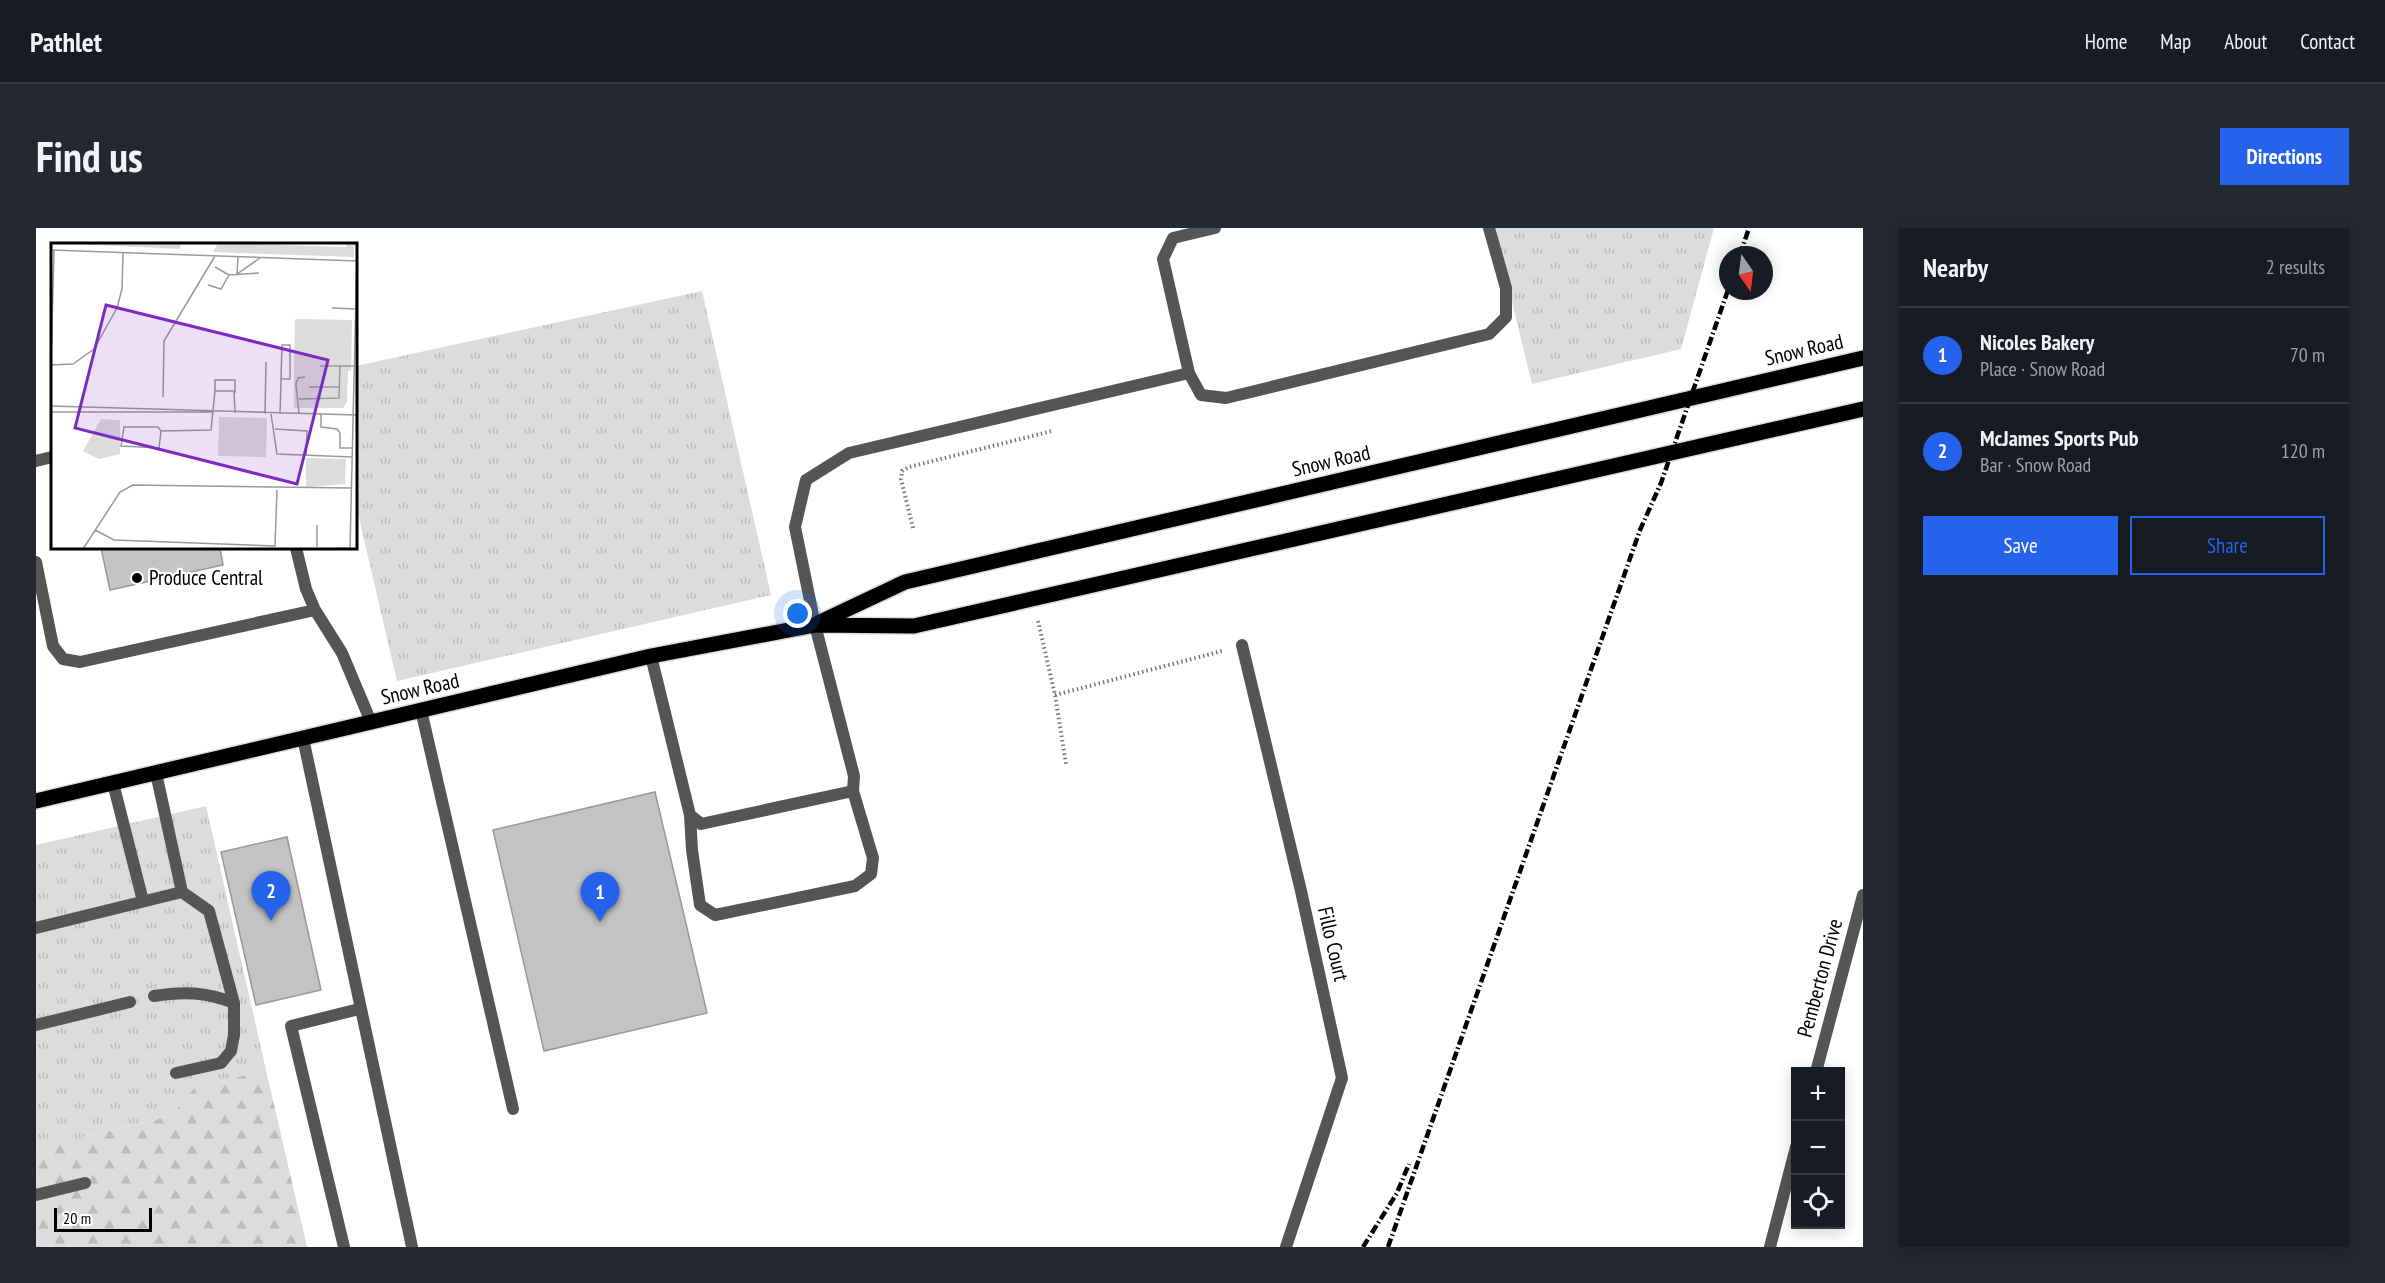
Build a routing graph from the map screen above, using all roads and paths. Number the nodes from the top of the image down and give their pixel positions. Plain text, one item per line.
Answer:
1 (1215, 228) edge
2 (1489, 228) edge
3 (1863, 357) edge
4 (1189, 374) junction
5 (1863, 409) edge
6 (1055, 431) dead end
7 (51, 457) edge
8 (36, 460) edge
9 (913, 528) dead end
10 (296, 549) edge
11 (36, 562) edge
12 (315, 610) junction
13 (1037, 620) dead end
14 (815, 625) junction
15 (1242, 645) joint
16 (651, 656) junction
17 (1055, 695) junction
18 (421, 710) junction
19 (371, 722) junction
20 (303, 738) junction
21 (1066, 764) dead end
22 (156, 773) junction
23 (112, 783) junction
24 (853, 790) junction
25 (36, 801) edge
26 (690, 815) junction
27 (182, 892) junction
28 (1863, 895) edge
29 (143, 901) junction
30 (36, 928) edge
31 (154, 996) dead end
32 (129, 1002) dead end
33 (234, 1003) junction
34 (359, 1009) junction
35 (36, 1025) edge
36 (1817, 1067) edge
37 (177, 1073) dead end
38 (513, 1109) dead end
39 (1791, 1166) edge
40 (85, 1183) dead end
41 (36, 1195) edge
42 (344, 1247) edge
43 (412, 1247) edge
44 (1286, 1247) edge
45 (1770, 1247) edge

1 - 4 street
2 - 4 street
3 - 14 main road, Snow Road
4 - 14 street
5 - 14 main road, Snow Road
6 - 9 path
7 - 8 street
10 - 12 street
11 - 12 street
12 - 19 street
13 - 17 path
14 - 16 main road, Snow Road
14 - 24 street
15 - 17 path
15 - 44 street, Fillo Court
16 - 18 main road, Snow Road
16 - 26 street
17 - 21 path
18 - 19 main road, Snow Road
18 - 38 street
19 - 20 main road, Snow Road
20 - 22 main road, Snow Road
20 - 34 street
22 - 23 main road, Snow Road
22 - 27 street
23 - 25 main road, Snow Road
23 - 29 street
24 - 26 street
24 - 26 street
27 - 29 street
27 - 33 street
28 - 36 street, Pemberton Drive
29 - 30 street
31 - 33 street
32 - 35 street
33 - 37 street
34 - 42 street
34 - 43 street
39 - 45 street
40 - 41 street

